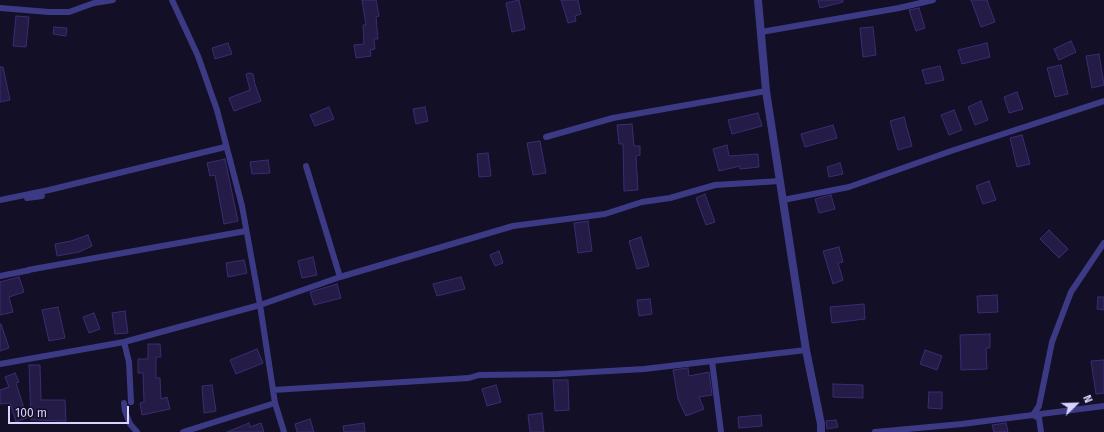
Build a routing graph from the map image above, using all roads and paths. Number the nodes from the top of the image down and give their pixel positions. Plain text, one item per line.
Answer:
1 (113, 0) edge
2 (172, 0) edge
3 (758, 0) edge
4 (933, 0) edge
5 (0, 8) edge
6 (761, 32) junction
7 (766, 91) junction
8 (1104, 101) edge
9 (546, 137) dead end
10 (226, 147) junction
11 (306, 166) dead end
12 (780, 181) junction
13 (42, 196) dead end
14 (783, 200) junction
15 (0, 201) edge
16 (246, 231) junction
17 (1104, 243) edge
18 (92, 257) dead end
19 (28, 270) junction
20 (0, 276) edge
21 (340, 277) junction
22 (260, 305) junction
23 (124, 342) junction
24 (806, 350) junction
25 (712, 361) junction
26 (0, 364) edge
27 (273, 390) junction
28 (275, 403) junction
29 (1104, 406) edge
30 (1033, 415) junction
31 (910, 431) edge
32 (137, 432) edge
33 (183, 432) edge
34 (284, 432) edge
35 (721, 432) edge
36 (821, 432) edge
37 (875, 432) edge
38 (1041, 432) edge

1 - 5 street
2 - 10 street
3 - 6 street
4 - 6 street
6 - 7 street
7 - 9 street
7 - 12 street
8 - 14 street
10 - 15 street
10 - 16 street
11 - 21 street
12 - 14 street
12 - 21 street
13 - 15 street
14 - 24 street
16 - 19 street
16 - 22 street
17 - 30 street
18 - 19 street
19 - 20 street
21 - 22 street
22 - 23 street
22 - 27 street
23 - 26 street
23 - 32 street
24 - 25 street
24 - 36 street
25 - 27 street
25 - 35 street
27 - 28 street
28 - 33 street
28 - 34 street
29 - 30 street
30 - 31 street
30 - 38 street
31 - 37 street

